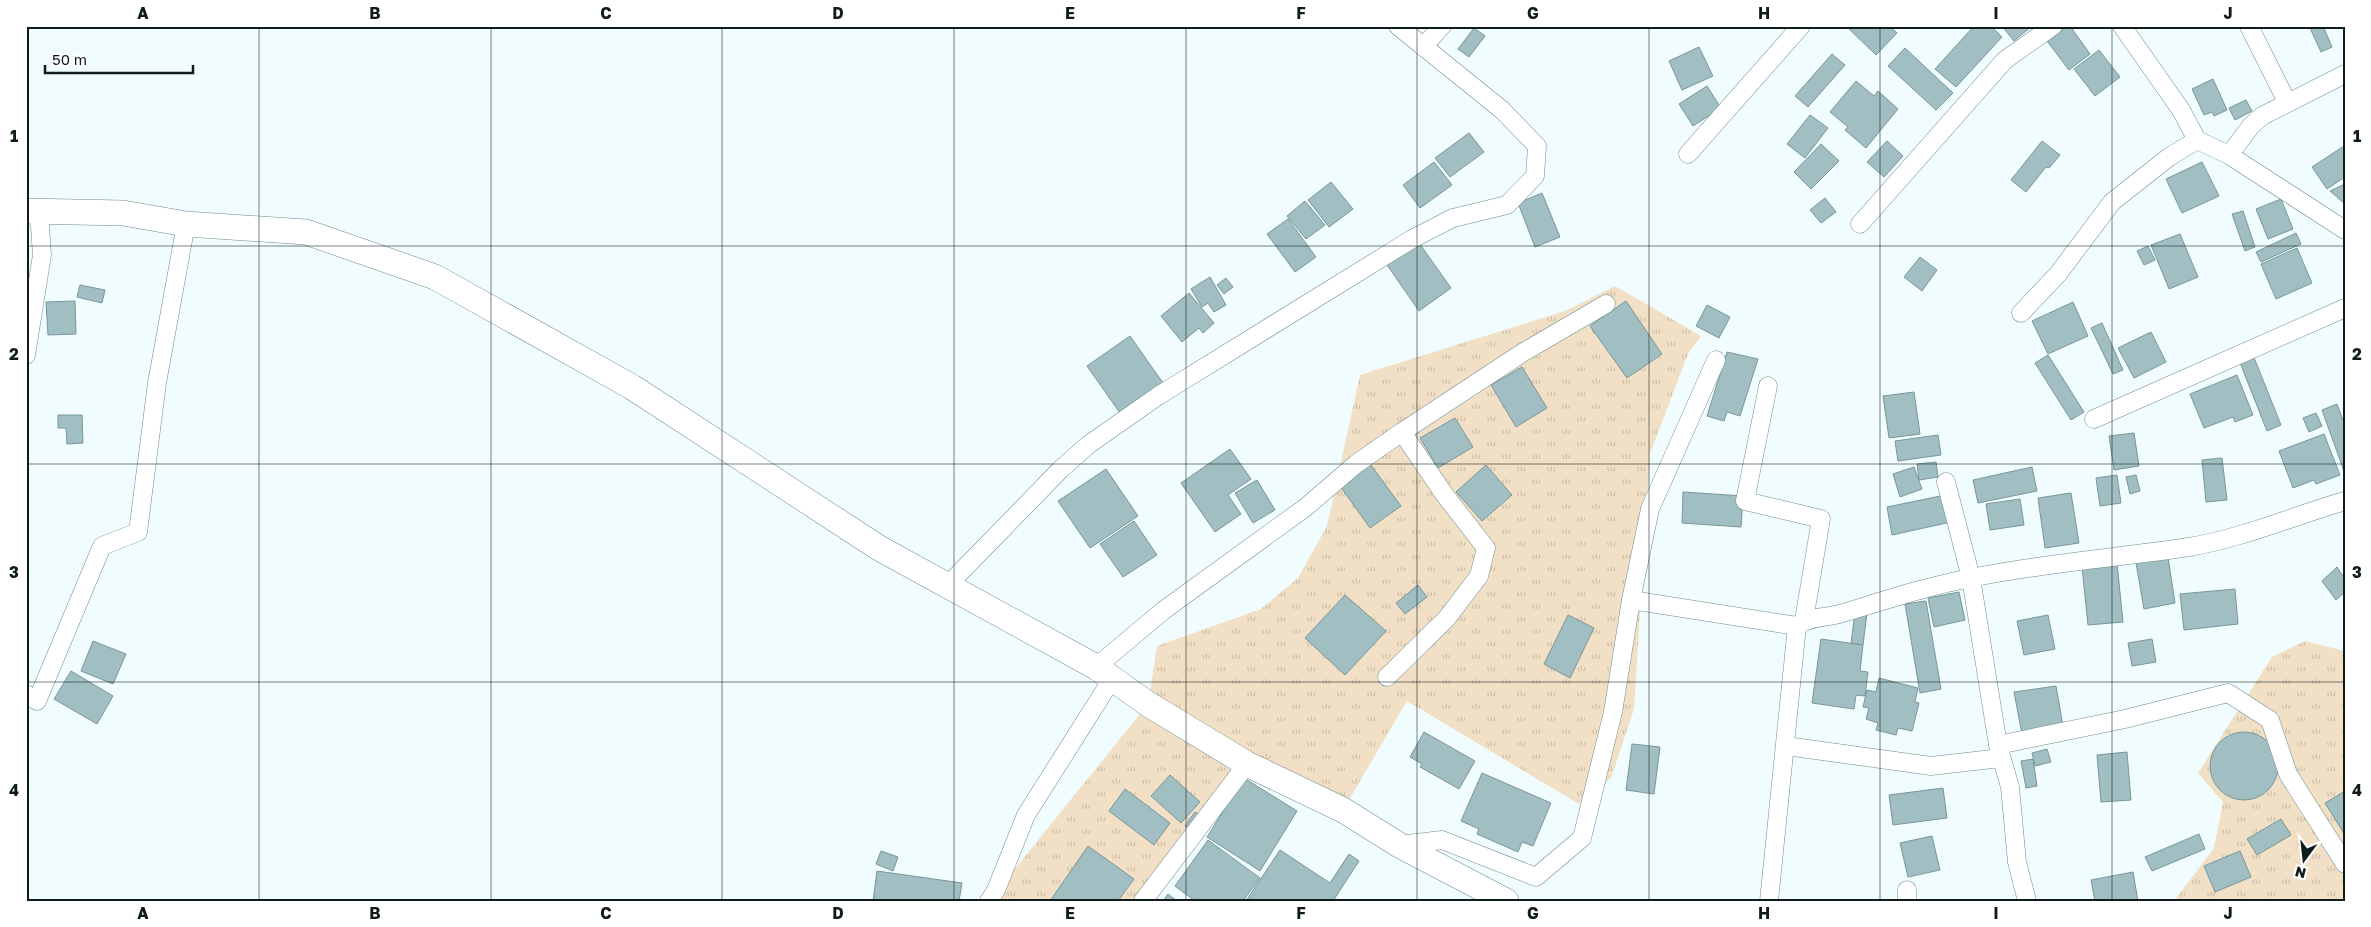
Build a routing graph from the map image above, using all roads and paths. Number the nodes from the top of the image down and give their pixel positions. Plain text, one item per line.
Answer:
1 (1398, 26) edge
2 (1442, 26) edge
3 (1801, 26) edge
4 (2052, 26) edge
5 (2122, 26) edge
6 (2249, 26) edge
7 (1424, 47) junction
8 (2345, 74) edge
9 (2287, 102) junction
10 (2197, 140) junction
11 (1688, 154) dead end
12 (2229, 155) junction
13 (33, 212) edge
14 (186, 224) junction
15 (1860, 224) dead end
16 (2345, 230) edge
17 (1606, 304) dead end
18 (2345, 308) edge
19 (2021, 313) dead end
20 (26, 355) edge
21 (1716, 360) dead end
22 (1768, 386) dead end
23 (2094, 419) dead end
24 (1402, 432) junction
25 (1946, 482) dead end
26 (2345, 500) edge
27 (1971, 578) junction
28 (947, 586) junction
29 (1631, 600) junction
30 (1800, 623) junction
31 (1104, 673) junction
32 (1387, 677) dead end
33 (26, 694) edge
34 (1786, 746) junction
35 (2000, 752) junction
36 (1247, 764) junction
37 (1399, 845) junction
38 (2345, 864) edge
39 (989, 901) edge
40 (1143, 901) edge
41 (1506, 901) edge
42 (1768, 901) edge
43 (2027, 901) edge

1 - 7 street
2 - 7 street
3 - 11 street
4 - 15 street
5 - 10 street
6 - 9 street
7 - 28 street
8 - 9 street
9 - 12 street
10 - 12 street
10 - 19 street
12 - 16 street
13 - 14 street
13 - 20 street
14 - 28 street
14 - 33 street
17 - 24 street
18 - 23 street
21 - 29 street
22 - 30 street
24 - 31 street
24 - 32 street
25 - 27 street
26 - 27 street
27 - 30 street
27 - 35 street
28 - 31 street
29 - 30 street
29 - 37 street
30 - 34 street
31 - 36 street
31 - 39 street
34 - 35 street
34 - 42 street
35 - 38 street
35 - 43 street
36 - 37 street
36 - 40 street
37 - 41 street

